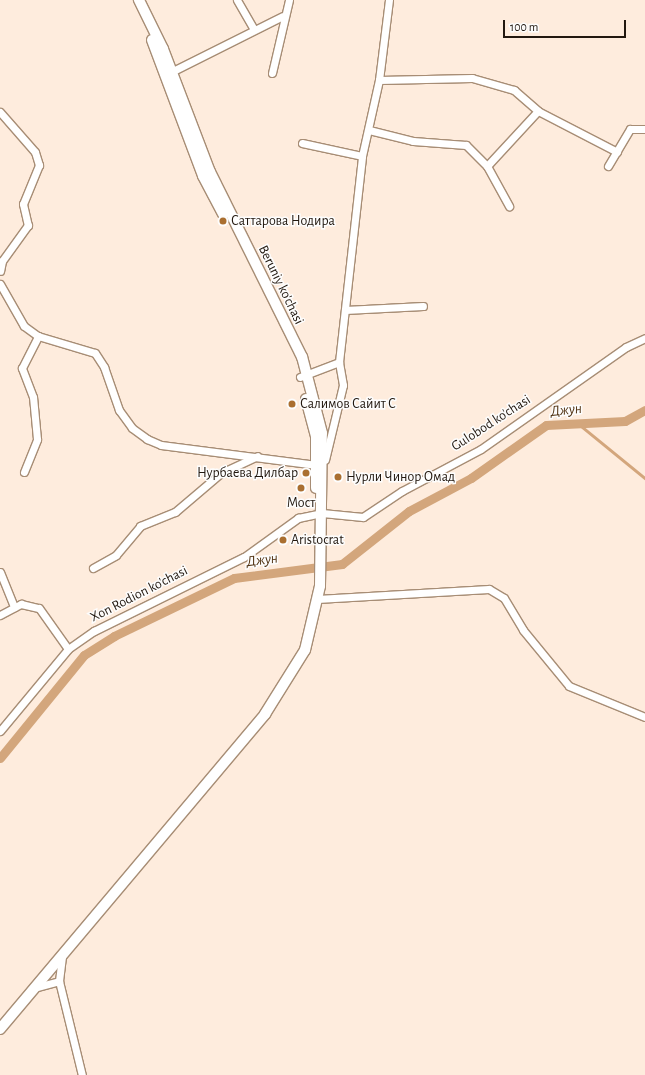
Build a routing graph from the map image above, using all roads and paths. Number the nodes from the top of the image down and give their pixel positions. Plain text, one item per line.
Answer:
1 (133, 0) edge
2 (139, 0) edge
3 (237, 0) edge
4 (289, 0) edge
5 (389, 0) edge
6 (283, 16) junction
7 (254, 29) junction
8 (169, 73) junction
9 (272, 73) dead end
10 (379, 80) junction
11 (538, 111) junction
12 (0, 112) edge
13 (645, 129) edge
14 (369, 130) junction
15 (302, 143) dead end
16 (617, 152) junction
17 (362, 156) junction
18 (487, 166) junction
19 (608, 166) dead end
20 (509, 206) dead end
21 (0, 272) edge
22 (0, 284) edge
23 (423, 306) dead end
24 (345, 310) junction
25 (38, 336) junction
26 (645, 338) edge
27 (339, 362) junction
28 (303, 376) junction
29 (257, 456) junction
30 (320, 465) junction
31 (24, 472) dead end
32 (319, 514) junction
33 (93, 568) dead end
34 (0, 572) edge
35 (317, 599) junction
36 (14, 607) junction
37 (0, 615) edge
38 (68, 649) junction
39 (645, 717) edge
40 (0, 730) edge
41 (64, 952) junction
42 (58, 982) junction
43 (33, 989) junction
44 (0, 1029) edge
45 (82, 1075) edge

1 - 8 main road, Beruniy ko'chasi
2 - 8 main road, Beruniy ko'chasi
3 - 7 street
4 - 6 street
5 - 10 street
6 - 7 street
6 - 9 street
7 - 8 street
8 - 28 main road, Beruniy ko'chasi
10 - 11 street
10 - 14 street
11 - 16 street
11 - 18 street
12 - 21 street
13 - 16 street
14 - 17 street
14 - 18 street
15 - 17 street
16 - 19 street
17 - 24 street
18 - 20 street
22 - 25 street
23 - 24 street
24 - 27 street
25 - 29 street
25 - 31 street
26 - 32 street, Gulobod ko'chasi
27 - 28 street
27 - 30 street
28 - 30 main road, Beruniy ko'chasi
29 - 30 street
29 - 33 street
30 - 32 main road, Beruniy ko'chasi
32 - 35 main road, Beruniy ko'chasi
32 - 38 street, Xon Rodion ko'chasi
34 - 36 street
35 - 39 street
35 - 41 main road
36 - 37 street
36 - 38 street
38 - 40 street, Xon Rodion ko'chasi
41 - 42 street
41 - 43 main road
42 - 43 street
42 - 45 street
43 - 44 main road

